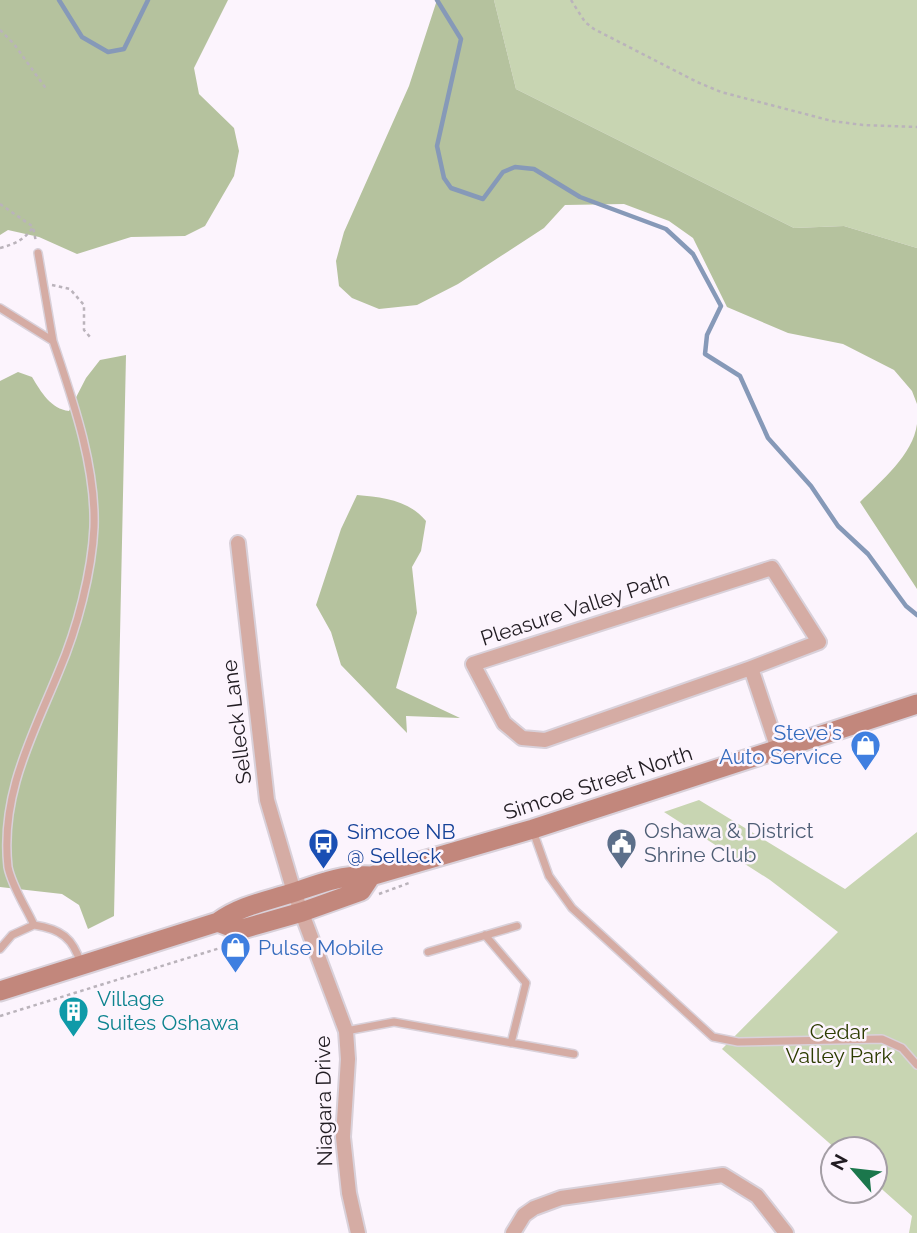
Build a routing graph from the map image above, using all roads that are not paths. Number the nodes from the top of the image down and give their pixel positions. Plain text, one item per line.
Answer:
1 (38, 253) road end
2 (0, 308) edge
3 (53, 341) junction
4 (238, 543) dead end
5 (751, 668) junction
6 (917, 704) edge
7 (778, 749) junction
8 (533, 829) junction
9 (371, 876) junction
10 (294, 892) junction
11 (302, 912) junction
12 (218, 922) junction
13 (34, 925) junction
14 (517, 926) dead end
15 (485, 935) junction
16 (0, 949) edge
17 (428, 952) dead end
18 (82, 964) junction
19 (0, 991) edge
20 (346, 1031) junction
21 (511, 1043) junction
22 (574, 1054) dead end
23 (917, 1065) edge
24 (358, 1233) edge
25 (513, 1233) edge
26 (786, 1233) edge

1 - 3 lane
2 - 3 lane
3 - 13 lane
4 - 10 street, Selleck Lane
5 - 5 street, Pleasure Valley Path
5 - 7 street
6 - 7 main road, Simcoe Street North
7 - 8 main road, Simcoe Street North
8 - 9 main road, Simcoe Street North
8 - 23 lane
9 - 10 main road, Simcoe Street North
9 - 11 main road, Simcoe Street North
10 - 11 street, Niagara Drive
10 - 12 main road, Simcoe Street North
11 - 12 main road, Simcoe Street North
11 - 20 street, Niagara Drive
12 - 18 main road, Simcoe Street North
13 - 16 lane
13 - 18 lane
14 - 15 lane
15 - 17 lane
15 - 21 lane
18 - 19 main road, Simcoe Street North
20 - 21 lane
20 - 24 street, Niagara Drive
21 - 22 lane
25 - 26 street

